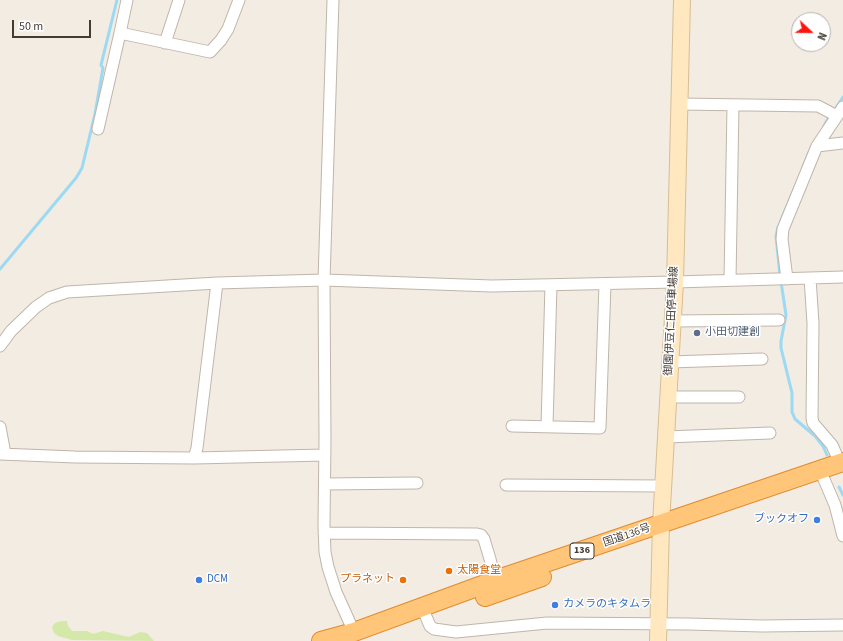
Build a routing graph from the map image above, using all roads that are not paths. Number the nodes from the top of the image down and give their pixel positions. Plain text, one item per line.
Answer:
1 (127, 0) edge
2 (179, 0) edge
3 (239, 0) edge
4 (333, 0) edge
5 (682, 0) edge
6 (120, 33) junction
7 (165, 43) junction
8 (679, 104) junction
9 (733, 105) junction
10 (840, 111) edge
11 (98, 129) dead end
12 (843, 143) edge
13 (817, 146) junction
14 (843, 277) edge
15 (810, 278) junction
16 (787, 279) junction
17 (324, 280) junction
18 (730, 280) junction
19 (675, 282) junction
20 (217, 283) junction
21 (605, 284) junction
22 (550, 285) junction
23 (779, 320) dead end
24 (673, 321) junction
25 (0, 346) edge
26 (762, 359) dead end
27 (670, 362) junction
28 (668, 397) junction
29 (739, 397) dead end
30 (512, 426) dead end
31 (547, 426) junction
32 (0, 427) edge
33 (770, 433) dead end
34 (666, 436) junction
35 (2, 454) edge
36 (325, 455) junction
37 (194, 458) junction
38 (842, 466) edge
39 (822, 475) junction
40 (325, 484) junction
41 (417, 484) dead end
42 (506, 485) dead end
43 (664, 486) junction
44 (661, 530) junction
45 (324, 533) junction
46 (843, 536) edge
47 (495, 580) junction
48 (424, 612) junction
49 (658, 624) junction
50 (843, 625) edge
51 (355, 636) edge
52 (321, 641) edge
53 (658, 641) edge

1 - 6 street
2 - 7 street
3 - 7 street
4 - 17 street
5 - 8 main road, 御園伊豆仁田停車場線
6 - 7 street
6 - 11 street
8 - 9 street
8 - 19 main road, 御園伊豆仁田停車場線
9 - 10 street
9 - 18 street
10 - 13 street
12 - 13 street
13 - 16 street
14 - 15 street
15 - 16 street
15 - 38 street
16 - 18 street
17 - 20 street
17 - 22 street
17 - 36 street
18 - 19 street
19 - 21 street
19 - 24 main road, 御園伊豆仁田停車場線
20 - 25 street
20 - 37 street
21 - 22 street
21 - 31 street
22 - 31 street
23 - 24 street
24 - 27 main road, 御園伊豆仁田停車場線
26 - 27 street
27 - 28 main road, 御園伊豆仁田停車場線
28 - 29 street
28 - 34 main road, 御園伊豆仁田停車場線
30 - 31 street
32 - 35 street
33 - 34 street
34 - 43 main road, 御園伊豆仁田停車場線
35 - 37 street
36 - 37 street
36 - 40 street
38 - 39 highway, 国道136号 / 136
39 - 44 highway, 国道136号 / 136
39 - 46 street
40 - 41 street
40 - 45 street
42 - 43 street
43 - 44 main road, 御園伊豆仁田停車場線
44 - 47 highway, 国道136号 / 136
44 - 48 highway, 国道136号 / 136
44 - 49 main road, 御園伊豆仁田停車場線
45 - 47 street
45 - 51 street
47 - 48 highway, 国道136号 / 136
48 - 49 street
48 - 51 highway, 国道136号 / 136
49 - 50 street
49 - 53 main road, 御園伊豆仁田停車場線
51 - 52 highway, 国道136号 / 136

